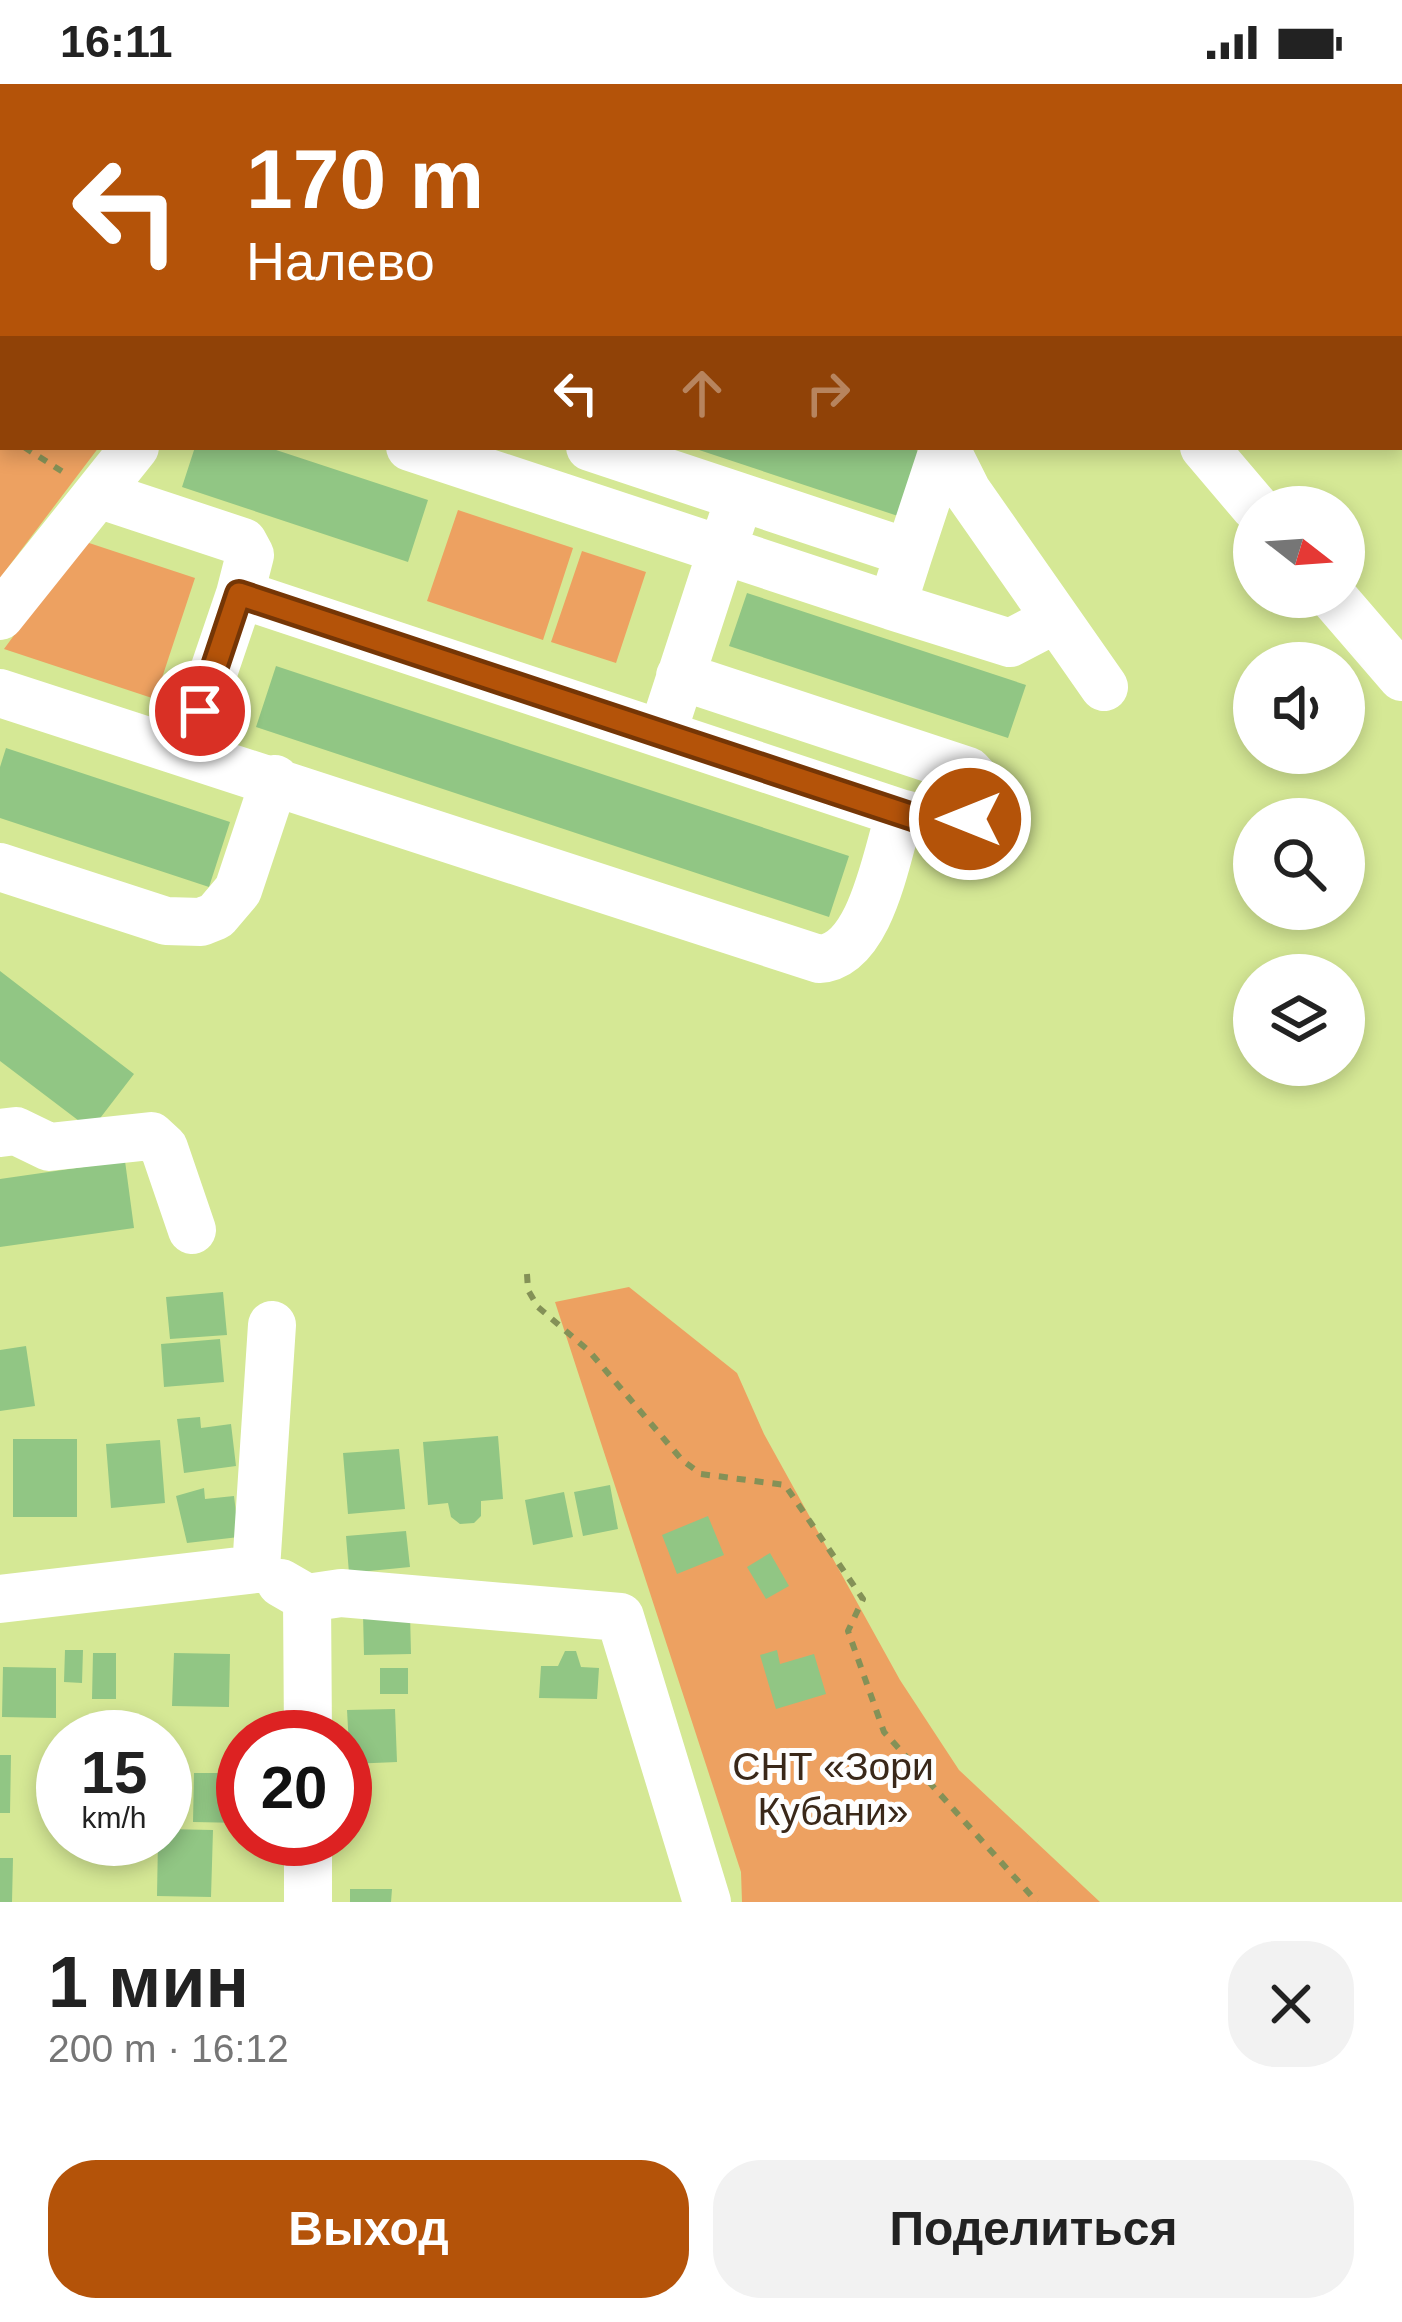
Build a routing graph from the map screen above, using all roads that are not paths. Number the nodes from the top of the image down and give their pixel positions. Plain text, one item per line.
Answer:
1 (133, 450) edge
2 (419, 450) edge
3 (599, 450) edge
4 (944, 450) edge
5 (946, 450) edge
6 (1207, 450) edge
7 (1237, 486) edge
8 (98, 494) junction
9 (740, 497) junction
10 (722, 550) junction
11 (909, 553) junction
12 (239, 594) junction
13 (892, 607) junction
14 (0, 616) edge
15 (1351, 618) edge
16 (1056, 619) junction
17 (680, 676) junction
18 (1402, 677) edge
19 (1104, 687) dead end
20 (0, 693) edge
21 (662, 734) junction
22 (188, 750) junction
23 (275, 779) junction
24 (901, 813) junction
25 (0, 867) edge
26 (5, 1123) edge
27 (192, 1230) dead end
28 (272, 1325) dead end
29 (256, 1569) junction
30 (307, 1598) junction
31 (0, 1599) edge
32 (308, 1710) edge
33 (308, 1866) edge
34 (308, 1902) edge
35 (707, 1902) edge

1 - 8 street
2 - 10 street
3 - 9 street
4 - 11 street
5 - 16 street
6 - 7 street
8 - 12 street
8 - 14 street
9 - 10 street
9 - 11 street
10 - 13 street
10 - 17 street
11 - 13 street
12 - 21 street
12 - 22 street
13 - 16 street
15 - 18 street
16 - 19 street
17 - 21 street
17 - 24 street
20 - 22 street
21 - 24 street
22 - 23 street
23 - 24 street
23 - 25 street
26 - 27 street
28 - 29 street
29 - 30 street
29 - 31 street
30 - 32 street
30 - 35 street
33 - 34 street

